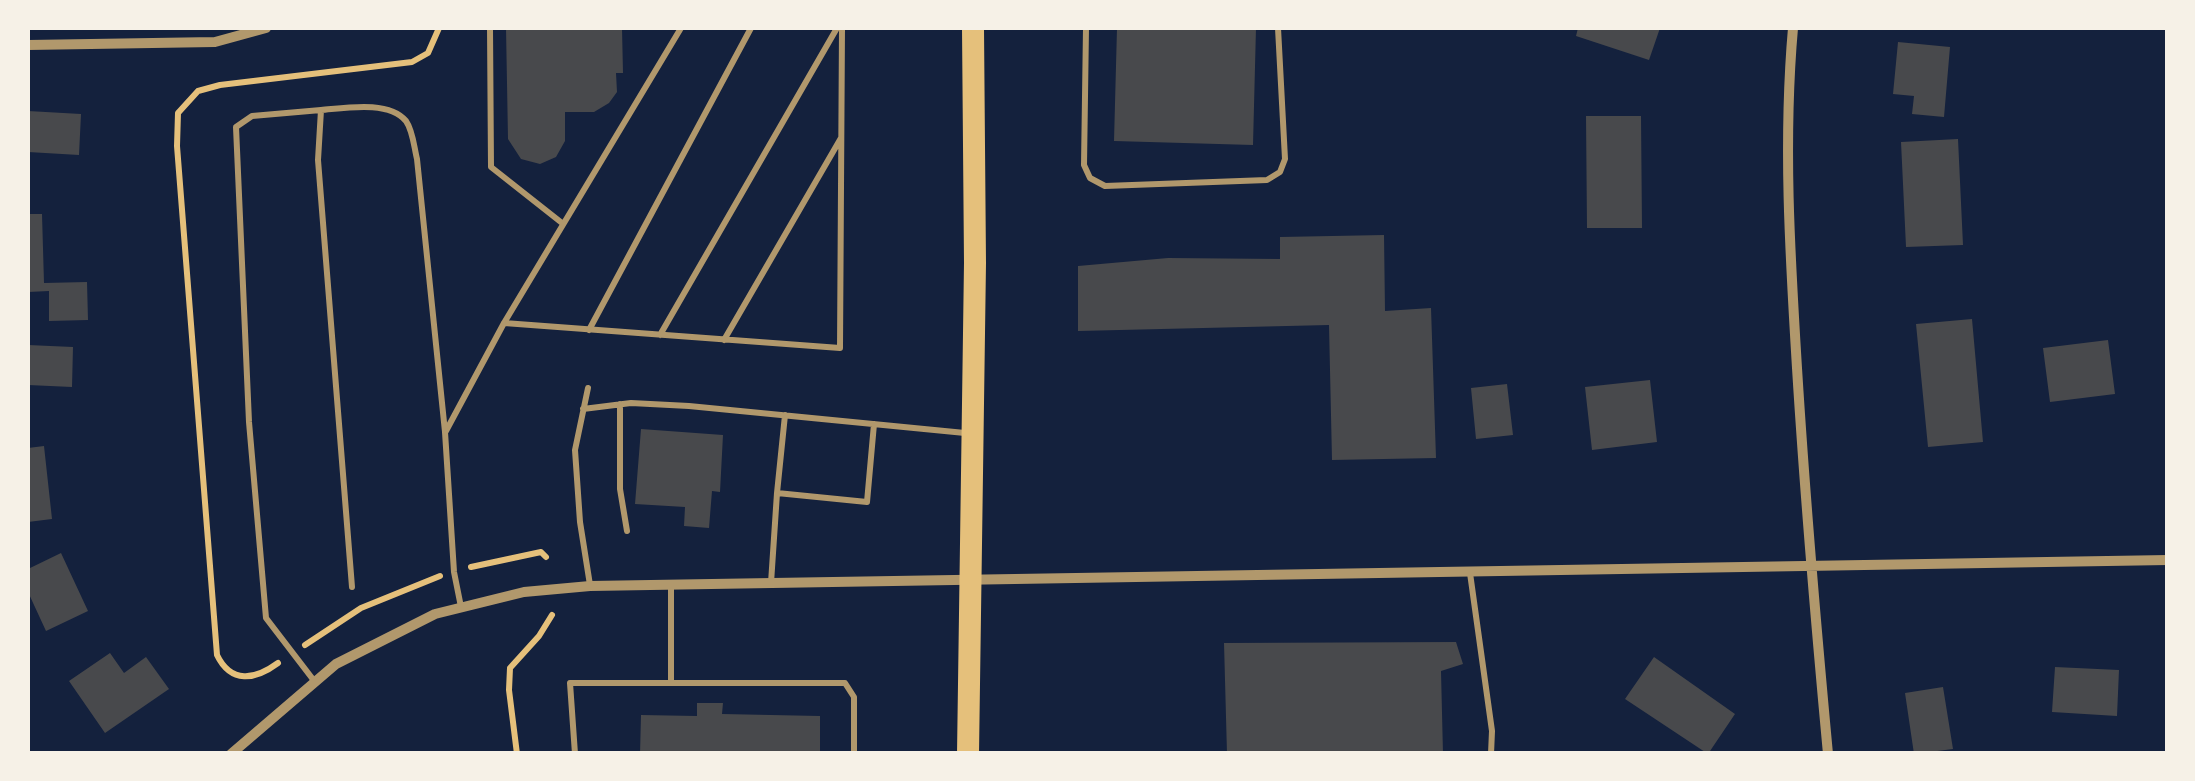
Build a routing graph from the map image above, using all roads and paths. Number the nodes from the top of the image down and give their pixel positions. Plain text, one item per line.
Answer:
1 (266, 28) edge
2 (490, 28) edge
3 (680, 28) edge
4 (751, 28) edge
5 (839, 28) edge
6 (974, 28) edge
7 (1086, 28) edge
8 (1278, 28) edge
9 (1793, 28) edge
10 (28, 45) edge
11 (321, 110) junction
12 (842, 138) junction
13 (562, 222) junction
14 (504, 322) junction
15 (589, 330) junction
16 (660, 335) junction
17 (724, 340) junction
18 (588, 388) dead end
19 (620, 404) junction
20 (583, 409) junction
21 (784, 416) junction
22 (874, 424) junction
23 (445, 432) junction
24 (972, 434) junction
25 (777, 493) junction
26 (627, 531) dead end
27 (546, 557) dead end
28 (2168, 560) edge
29 (1810, 567) junction
30 (454, 572) junction
31 (1470, 573) junction
32 (972, 580) junction
33 (771, 584) junction
34 (590, 586) junction
35 (671, 586) junction
36 (352, 587) dead end
37 (461, 606) junction
38 (552, 615) dead end
39 (292, 654) junction
40 (265, 672) dead end
41 (315, 682) junction
42 (672, 683) junction
43 (231, 754) edge
44 (517, 754) edge
45 (575, 754) edge
46 (854, 754) edge
47 (968, 754) edge
48 (1490, 754) edge
49 (1828, 754) edge

1 - 10 street
2 - 13 lane
3 - 13 lane
4 - 15 lane
5 - 12 lane
5 - 16 lane
6 - 24 main road
7 - 8 lane
9 - 29 street
11 - 23 lane
11 - 36 lane
11 - 39 lane
12 - 17 lane
12 - 17 lane
13 - 14 lane
14 - 15 lane
14 - 23 lane
15 - 16 lane
16 - 17 lane
18 - 20 lane
19 - 20 lane
19 - 21 lane
19 - 26 lane
20 - 34 lane
21 - 22 lane
21 - 25 lane
22 - 24 lane
22 - 25 lane
23 - 30 lane
24 - 32 main road
25 - 33 lane
27 - 30 path
28 - 29 street
29 - 31 street
29 - 49 street
30 - 37 lane
30 - 39 path
31 - 32 street
31 - 48 lane
32 - 33 street
32 - 47 main road
33 - 35 street
34 - 35 street
34 - 37 street
35 - 42 lane
37 - 41 street
38 - 44 path
39 - 40 path
39 - 41 lane
41 - 43 street
42 - 45 lane
42 - 46 lane

